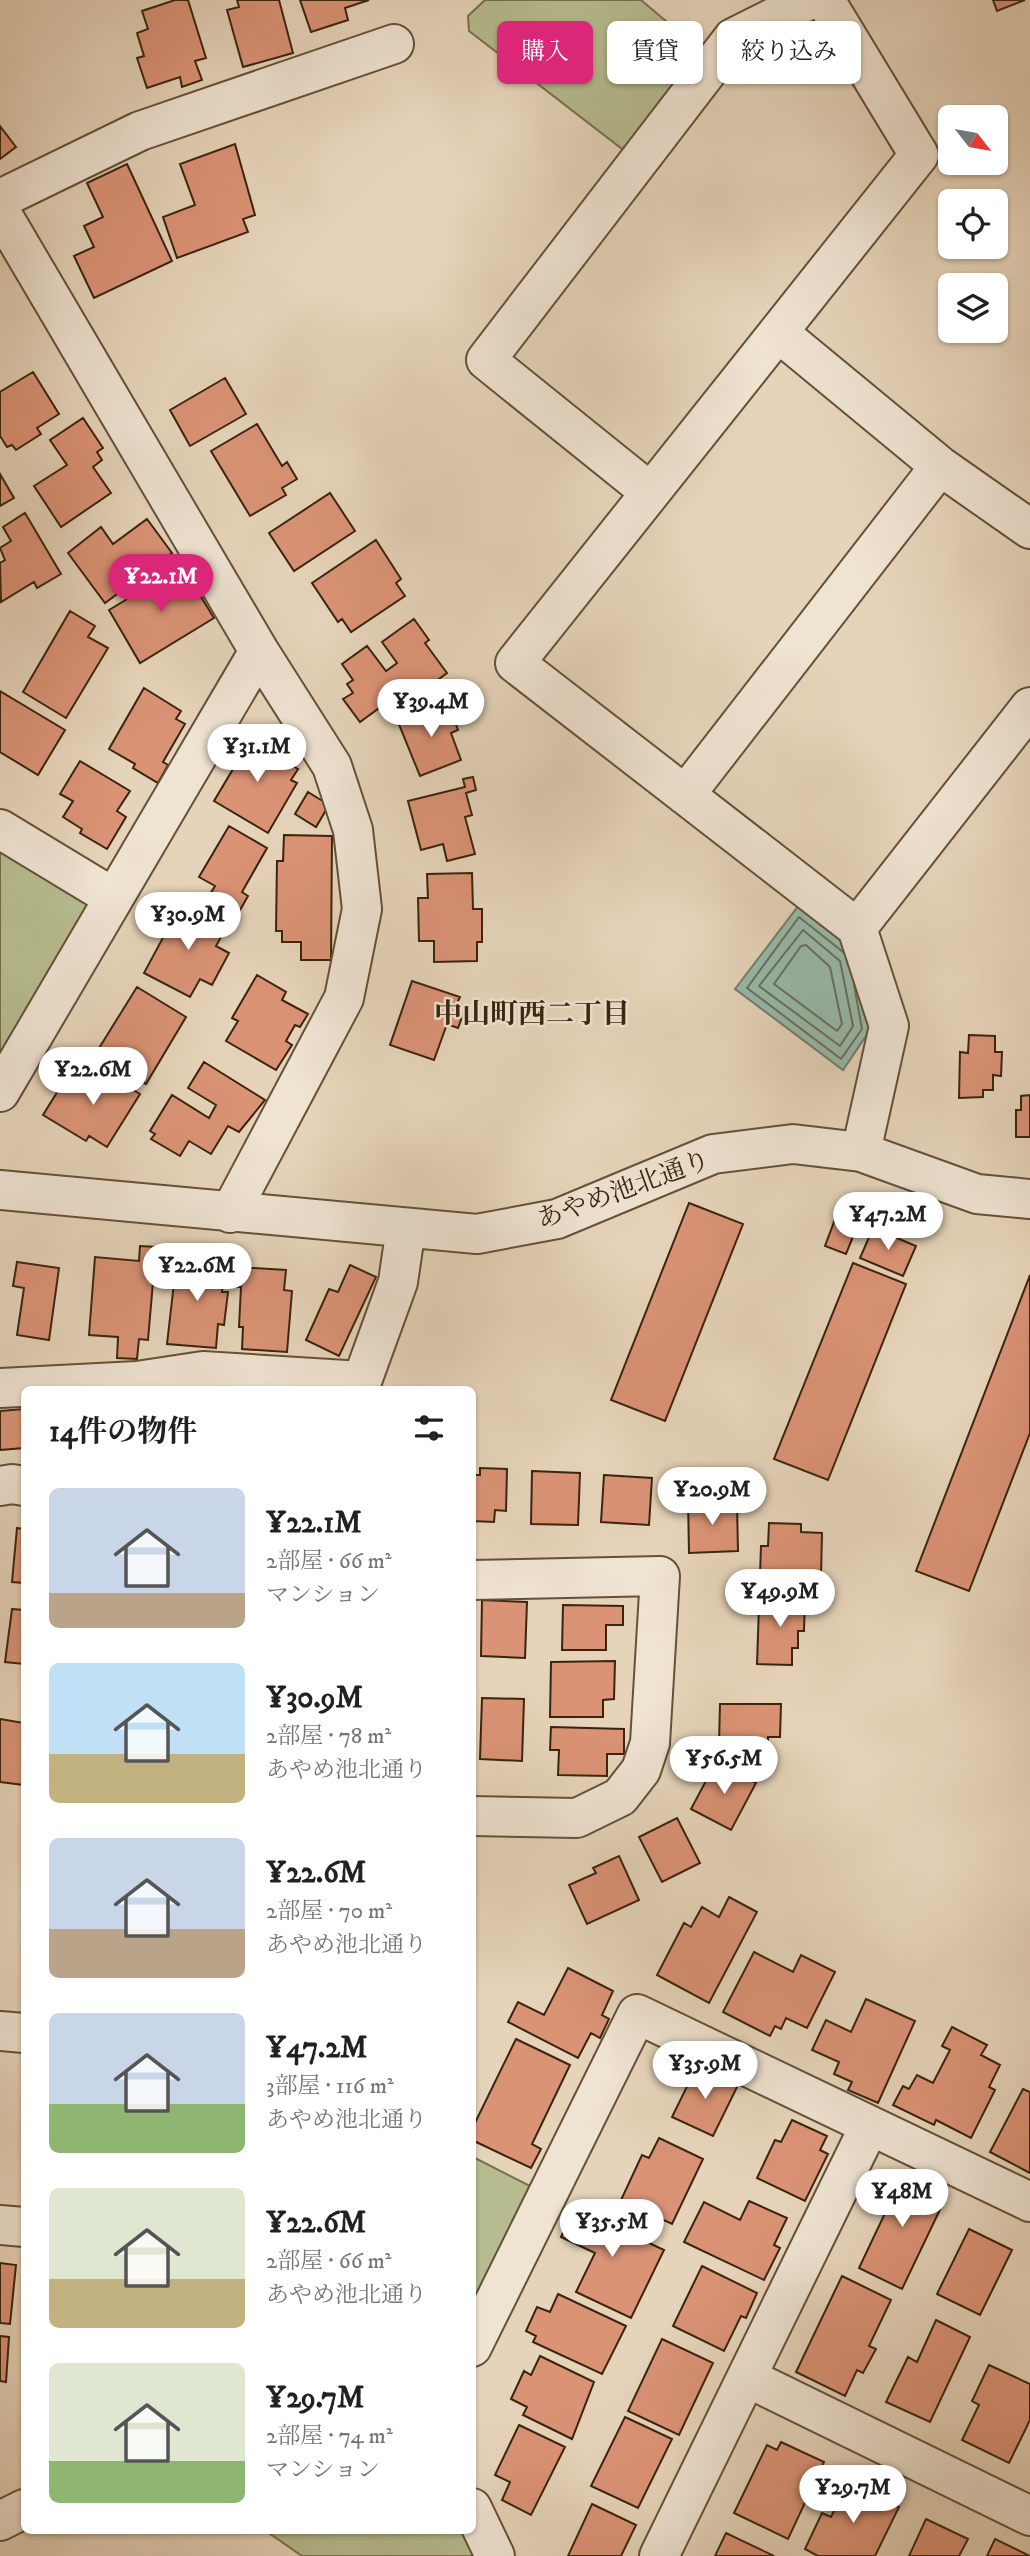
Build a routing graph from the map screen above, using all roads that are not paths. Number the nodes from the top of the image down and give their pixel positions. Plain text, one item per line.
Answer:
1 (809, 0) edge
2 (825, 0) edge
3 (394, 44) dead end
4 (0, 199) edge
5 (0, 211) edge
6 (779, 333) junction
7 (940, 466) junction
8 (650, 492) junction
9 (1026, 518) edge
10 (259, 651) junction
11 (1030, 707) edge
12 (685, 795) junction
13 (0, 829) edge
14 (114, 898) junction
15 (857, 928) junction
16 (0, 1092) edge
17 (861, 1152) junction
18 (0, 1190) edge
19 (1030, 1199) edge
20 (230, 1213) junction
21 (404, 1241) dead end
22 (39, 1386) edge
23 (21, 1387) edge
24 (0, 1388) edge
25 (0, 1486) edge
26 (21, 1486) edge
27 (476, 1580) edge
28 (476, 1816) edge
29 (869, 2127) junction
30 (1030, 2202) edge
31 (0, 2225) edge
32 (21, 2227) edge
33 (476, 2339) edge
34 (748, 2378) junction
35 (21, 2510) edge
36 (476, 2516) edge
37 (1030, 2516) edge
38 (0, 2521) edge
39 (495, 2556) edge
40 (659, 2556) edge

1 - 8 street
2 - 6 street
3 - 4 street
5 - 10 street
6 - 7 street
6 - 8 street
7 - 9 street
7 - 12 street
8 - 12 street
10 - 14 street
10 - 20 street
11 - 15 street
12 - 15 street
13 - 14 street
14 - 16 street
15 - 17 street
17 - 19 street, あやめ池北通り
17 - 20 street, あやめ池北通り
18 - 20 street, あやめ池北通り
21 - 22 street
23 - 24 street
25 - 26 street
27 - 28 street
29 - 30 street
29 - 33 street
29 - 34 street
31 - 32 street
34 - 37 street
34 - 40 street
35 - 38 street
36 - 39 street

